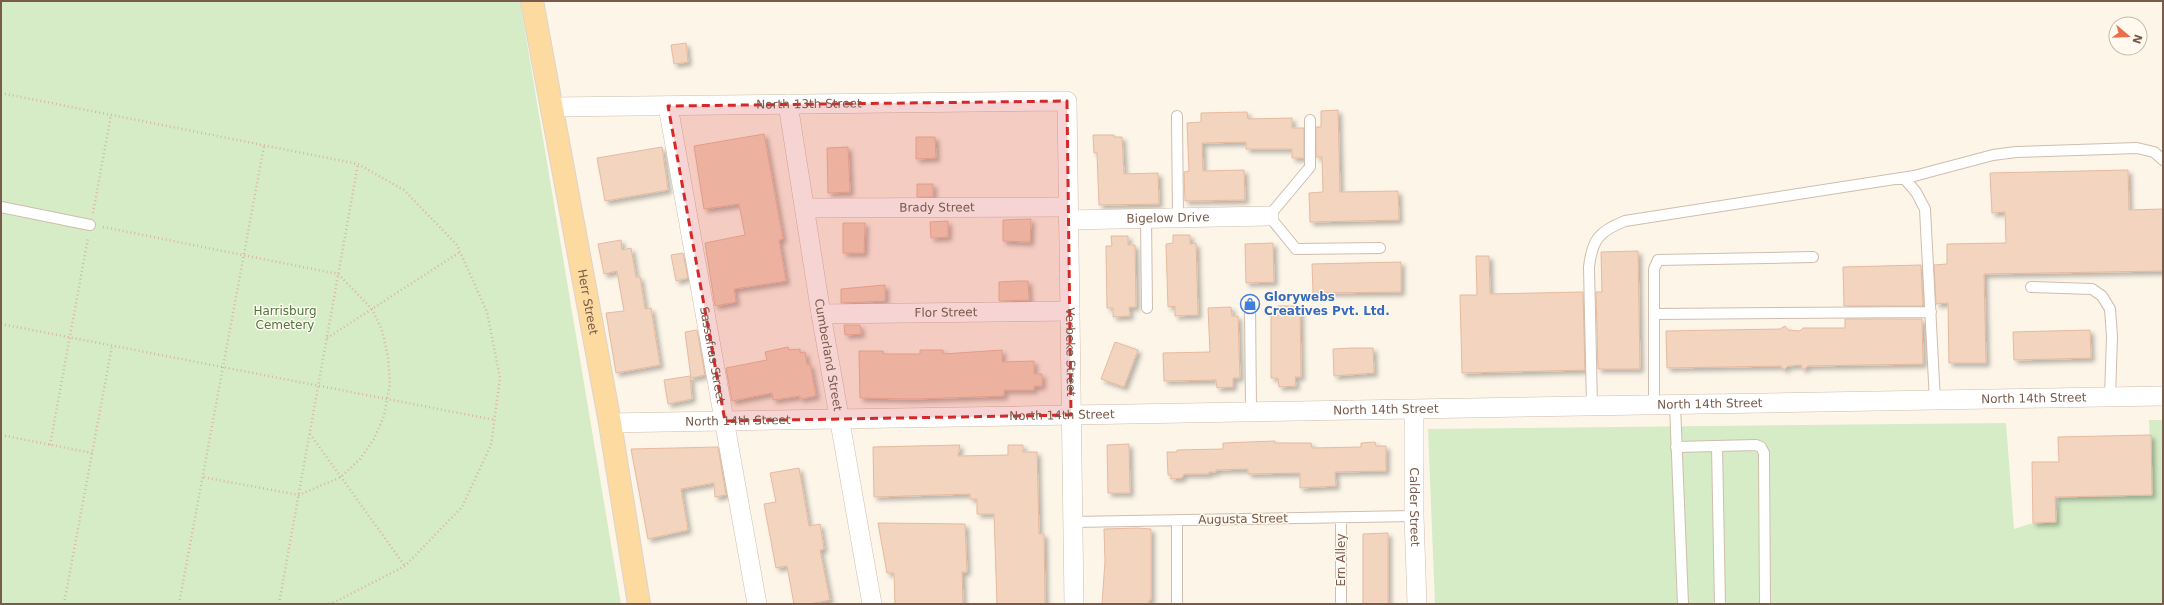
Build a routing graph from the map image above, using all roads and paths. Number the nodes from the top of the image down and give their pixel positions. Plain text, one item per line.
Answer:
1 (532, 1) edge
2 (1, 93) edge
3 (1067, 100) joint
4 (788, 104) junction
5 (668, 106) junction
6 (552, 107) junction
7 (111, 115) junction
8 (1177, 116) dead end
9 (1310, 120) dead end
10 (264, 146) junction
11 (2163, 160) edge
12 (358, 164) junction
13 (1904, 178) junction
14 (1, 207) edge
15 (806, 208) junction
16 (1068, 213) junction
17 (1269, 216) junction
18 (1146, 218) junction
19 (1178, 218) junction
20 (90, 225) junction
21 (1380, 248) dead end
22 (460, 252) junction
23 (243, 255) junction
24 (1813, 257) dead end
25 (338, 274) junction
26 (2031, 287) dead end
27 (1250, 304) dead end
28 (1147, 308) dead end
29 (372, 309) junction
30 (1070, 311) junction
31 (1931, 312) junction
32 (821, 314) junction
33 (1654, 314) junction
34 (1, 324) edge
35 (70, 337) junction
36 (327, 338) junction
37 (112, 346) junction
38 (223, 367) junction
39 (318, 386) junction
40 (2163, 396) edge
41 (2110, 397) junction
42 (389, 400) junction
43 (1935, 401) junction
44 (1675, 405) junction
45 (1654, 406) junction
46 (1592, 407) junction
47 (1414, 410) junction
48 (1251, 411) junction
49 (1071, 415) junction
50 (495, 420) junction
51 (841, 420) junction
52 (725, 422) junction
53 (610, 423) junction
54 (310, 434) junction
55 (1, 435) edge
56 (50, 444) junction
57 (1717, 446) junction
58 (1676, 447) junction
59 (92, 453) junction
60 (202, 477) junction
61 (341, 477) junction
62 (298, 496) junction
63 (1414, 516) junction
64 (1341, 518) junction
65 (1177, 520) junction
66 (1073, 522) junction
67 (405, 566) junction
68 (1341, 601) dead end
69 (64, 604) edge
70 (179, 604) edge
71 (279, 604) edge
72 (325, 604) edge
73 (638, 604) edge
74 (757, 604) edge
75 (872, 604) edge
76 (1074, 604) edge
77 (1177, 604) edge
78 (1417, 604) edge
79 (1683, 604) edge
80 (1720, 604) edge
81 (1765, 604) edge

1 - 6 main road, Herr Street
2 - 7 path
3 - 4 street, North 13th Street
3 - 16 street, Verbeke Street
4 - 5 street, North 13th Street
4 - 15 street, Cumberland Street
5 - 6 street, North 13th Street
5 - 52 street, Sassafras Street
6 - 53 main road, Herr Street
7 - 10 path
7 - 20 path
8 - 19 lane
9 - 17 lane
10 - 12 path
10 - 23 path
11 - 13 lane
12 - 22 path
12 - 25 path
13 - 31 lane
13 - 46 lane
14 - 20 lane
15 - 16 street, Brady Street
15 - 32 street, Cumberland Street
16 - 18 street, Bigelow Drive
16 - 30 street, Verbeke Street
17 - 19 street, Bigelow Drive
17 - 21 lane
18 - 19 street, Bigelow Drive
18 - 28 lane
20 - 23 path
20 - 35 path
22 - 29 path
22 - 50 path
23 - 25 path
23 - 38 path
24 - 33 lane
25 - 29 path
25 - 36 path
26 - 41 lane
27 - 48 lane
29 - 36 path
29 - 42 path
30 - 32 street, Flor Street
30 - 49 street, Verbeke Street
31 - 33 lane
31 - 43 lane
32 - 51 street, Cumberland Street
33 - 45 lane
34 - 35 path
35 - 37 path
35 - 56 path
36 - 39 path
37 - 38 path
37 - 59 path
38 - 39 path
38 - 60 path
39 - 42 path
39 - 54 path
40 - 41 street, North 14th Street
41 - 43 street, North 14th Street
42 - 50 path
42 - 61 path
43 - 44 street, North 14th Street
44 - 45 street, North 14th Street
44 - 58 lane
45 - 46 street, North 14th Street
46 - 47 street, North 14th Street
47 - 48 street, North 14th Street
47 - 63 street, Calder Street
48 - 49 street, North 14th Street
49 - 51 street, North 14th Street
49 - 66 street, Verbeke Street
50 - 67 path
51 - 52 street, North 14th Street
51 - 75 street, Cumberland Street
52 - 53 street, North 14th Street
52 - 74 street, Sassafras Street
53 - 73 main road, Herr Street
54 - 61 path
54 - 62 path
55 - 56 path
56 - 59 path
57 - 58 lane
57 - 80 lane
57 - 81 lane
58 - 79 lane
59 - 69 path
60 - 62 path
60 - 70 path
61 - 62 path
61 - 67 path
62 - 71 path
63 - 64 lane, Augusta Street
63 - 78 street, Calder Street
64 - 65 lane, Augusta Street
64 - 68 lane, Ern Alley
65 - 66 lane, Augusta Street
65 - 77 lane
66 - 76 street, Verbeke Street
67 - 72 path

